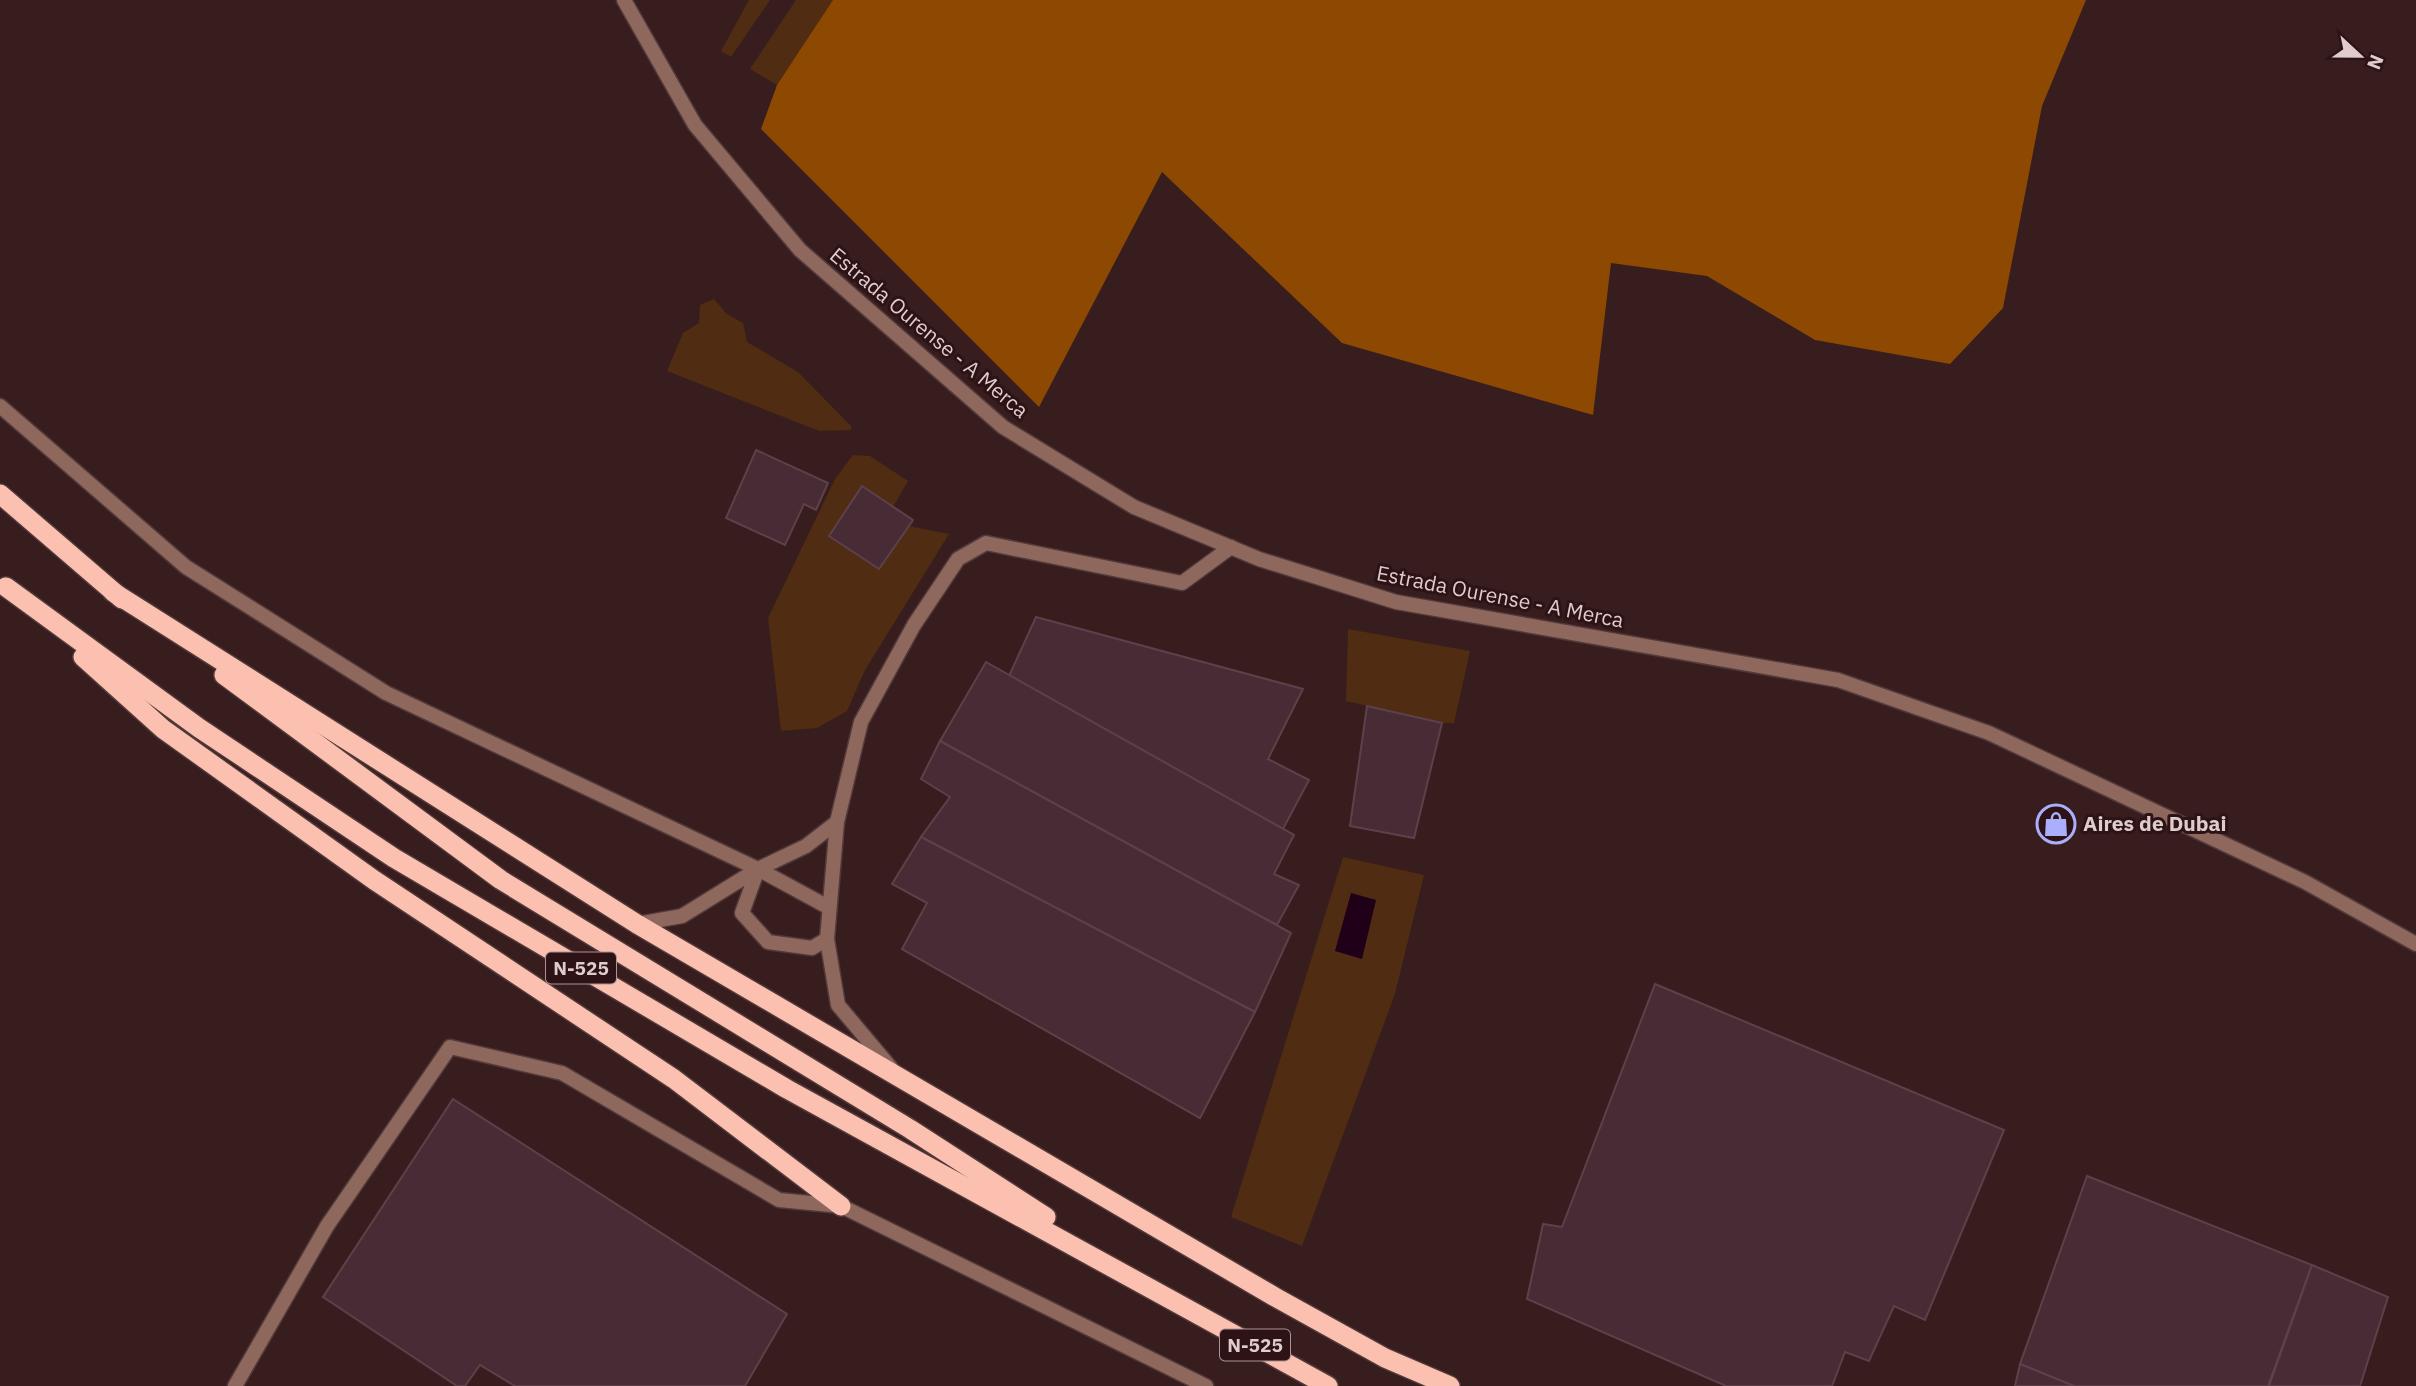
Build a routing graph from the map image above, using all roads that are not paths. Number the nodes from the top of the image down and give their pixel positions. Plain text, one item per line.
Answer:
1 (624, 0) edge
2 (0, 406) edge
3 (0, 494) edge
4 (1231, 547) junction
5 (3, 584) edge
6 (113, 592) junction
7 (837, 822) junction
8 (758, 869) junction
9 (828, 907) junction
10 (637, 924) junction
11 (827, 939) junction
12 (2416, 944) edge
13 (896, 1074) junction
14 (841, 1206) junction
15 (1182, 1305) junction
16 (235, 1386) edge
17 (1206, 1386) edge
18 (1328, 1386) edge
19 (1450, 1386) edge

1 - 4 street, Estrada Ourense - A Merca
2 - 8 street
3 - 6 highway
4 - 7 street
4 - 12 street, Estrada Ourense - A Merca
5 - 14 highway
5 - 15 highway, N-525
6 - 10 highway
6 - 15 highway
7 - 8 street
7 - 9 street
8 - 9 street
8 - 10 street
8 - 11 street
9 - 11 street
10 - 13 highway
11 - 13 street
13 - 19 highway
14 - 16 street
14 - 17 street
15 - 18 highway, N-525

